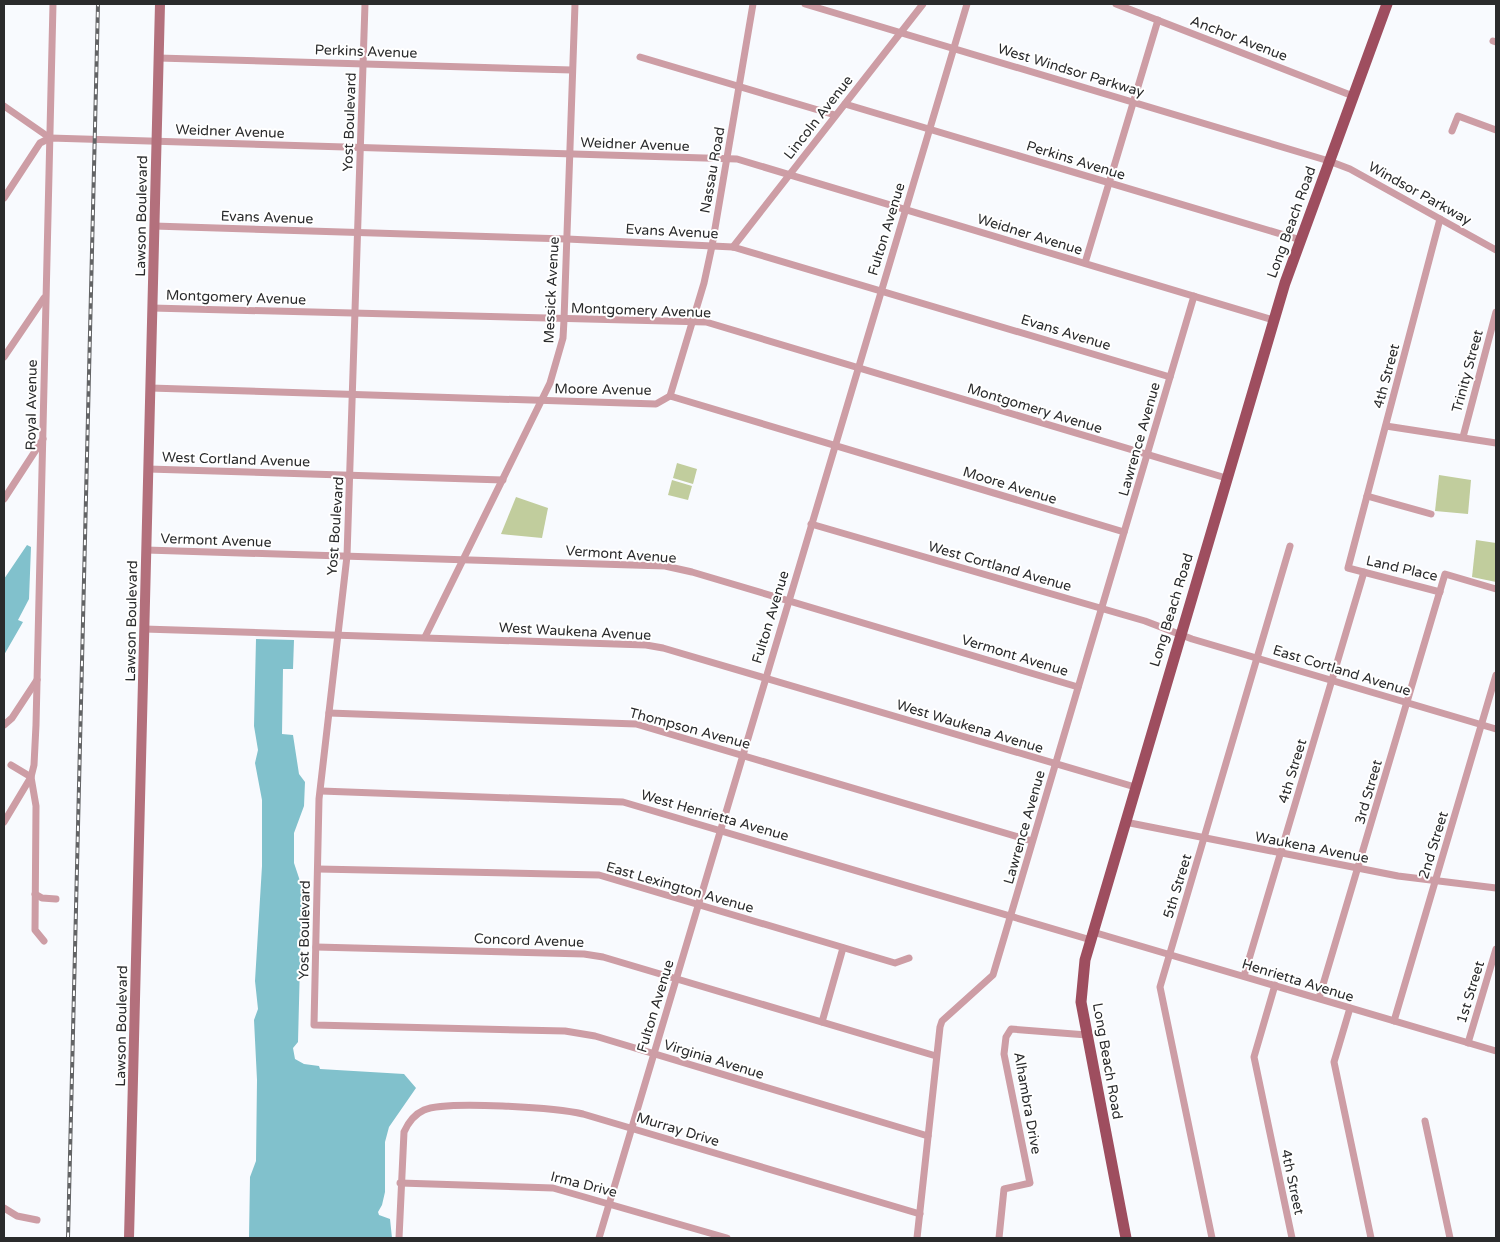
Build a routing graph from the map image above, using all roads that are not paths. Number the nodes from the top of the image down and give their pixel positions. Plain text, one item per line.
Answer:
1 (53, 4) edge
2 (160, 4) edge
3 (365, 4) edge
4 (575, 4) edge
5 (753, 4) edge
6 (805, 4) edge
7 (923, 4) edge
8 (966, 4) edge
9 (1116, 4) edge
10 (1387, 4) edge
11 (1158, 20) junction
12 (901, 32) junction
13 (954, 48) junction
14 (640, 57) dead end
15 (158, 58) junction
16 (364, 64) junction
17 (572, 70) junction
18 (739, 86) junction
19 (1353, 96) junction
20 (1133, 102) junction
21 (844, 104) junction
22 (4, 106) edge
23 (835, 115) junction
24 (929, 129) junction
25 (1496, 130) edge
26 (1452, 131) dead end
27 (50, 138) junction
28 (156, 142) junction
29 (361, 148) junction
30 (570, 154) junction
31 (726, 159) junction
32 (1330, 161) junction
33 (789, 175) junction
34 (1109, 182) junction
35 (4, 198) edge
36 (905, 210) junction
37 (1440, 219) junction
38 (154, 226) junction
39 (358, 232) junction
40 (567, 239) junction
41 (1301, 240) junction
42 (712, 246) junction
43 (733, 247) junction
44 (1496, 250) edge
45 (1085, 263) junction
46 (881, 290) junction
47 (1194, 296) junction
48 (45, 298) junction
49 (152, 308) junction
50 (1496, 312) edge
51 (356, 313) junction
52 (564, 320) junction
53 (1273, 320) junction
54 (692, 324) junction
55 (4, 357) edge
56 (858, 368) junction
57 (1170, 376) junction
58 (150, 388) junction
59 (353, 394) junction
60 (670, 396) junction
61 (542, 400) junction
62 (1386, 426) junction
63 (1462, 437) junction
64 (43, 439) junction
65 (1496, 443) edge
66 (834, 446) junction
67 (1147, 454) junction
68 (148, 470) junction
69 (350, 475) junction
70 (1226, 478) junction
71 (503, 480) junction
72 (1367, 496) junction
73 (4, 499) edge
74 (1431, 514) dead end
75 (812, 524) junction
76 (1124, 532) junction
77 (1290, 546) dead end
78 (146, 550) junction
79 (347, 556) junction
80 (464, 560) junction
81 (1348, 568) joint
82 (1364, 572) junction
83 (1496, 589) edge
84 (1440, 592) junction
85 (788, 601) junction
86 (1102, 609) junction
87 (144, 629) junction
88 (1180, 634) junction
89 (338, 635) junction
90 (425, 637) junction
91 (1258, 658) junction
92 (1496, 676) edge
93 (765, 679) junction
94 (37, 680) junction
95 (1332, 680) junction
96 (1078, 687) junction
97 (1407, 702) junction
98 (328, 713) junction
99 (1482, 724) junction
100 (4, 725) edge
101 (1496, 729) edge
102 (743, 755) junction
103 (11, 765) dead end
104 (1055, 765) junction
105 (31, 777) junction
106 (1135, 787) junction
107 (320, 791) junction
108 (4, 822) edge
109 (1125, 822) junction
110 (721, 830) junction
111 (1204, 839) junction
112 (1032, 841) junction
113 (1281, 854) junction
114 (1358, 868) junction
115 (318, 869) junction
116 (1435, 881) junction
117 (1496, 888) edge
118 (35, 894) junction
119 (56, 899) dead end
120 (698, 904) junction
121 (1010, 916) junction
122 (1092, 936) junction
123 (44, 941) dead end
124 (316, 947) junction
125 (843, 948) junction
126 (1496, 949) edge
127 (1170, 954) junction
128 (909, 958) dead end
129 (1494, 969) edge
130 (1244, 976) junction
131 (676, 979) junction
132 (1275, 985) junction
133 (1319, 998) junction
134 (1350, 1008) junction
135 (1394, 1021) junction
136 (822, 1022) junction
137 (339, 1025) joint
138 (1087, 1034) junction
139 (1468, 1043) junction
140 (1496, 1051) edge
141 (654, 1054) junction
142 (936, 1056) junction
143 (1425, 1121) dead end
144 (632, 1128) junction
145 (928, 1136) junction
146 (400, 1183) junction
147 (609, 1203) junction
148 (4, 1208) edge
149 (920, 1214) junction
150 (37, 1220) dead end
151 (129, 1238) edge
152 (399, 1238) edge
153 (599, 1238) edge
154 (727, 1238) edge
155 (917, 1238) edge
156 (999, 1238) edge
157 (1126, 1238) edge
158 (1212, 1238) edge
159 (1292, 1238) edge
160 (1372, 1238) edge
161 (1450, 1238) edge

1 - 27 street, Royal Avenue
2 - 15 main road, Lawson Boulevard
3 - 16 street, Yost Boulevard
4 - 17 street, Messick Avenue
5 - 18 street, Nassau Road
6 - 12 street, West Windsor Parkway
7 - 12 street, Lincoln Avenue
8 - 13 street, Fulton Avenue
9 - 11 street, Anchor Avenue
10 - 19 main road, Long Beach Road
11 - 19 street, Anchor Avenue
11 - 20 street
12 - 13 street, West Windsor Parkway
12 - 21 street, Lincoln Avenue
13 - 20 street, West Windsor Parkway
13 - 24 street, Fulton Avenue
14 - 18 street
15 - 16 street, Perkins Avenue
15 - 28 main road, Lawson Boulevard
16 - 17 street, Perkins Avenue
16 - 29 street, Yost Boulevard
17 - 30 street, Messick Avenue
18 - 23 street
18 - 31 street, Nassau Road
19 - 32 main road, Long Beach Road
20 - 32 street, West Windsor Parkway
20 - 34 street
21 - 23 street, Lincoln Avenue
21 - 24 street, Perkins Avenue
22 - 27 street
23 - 33 street, Lincoln Avenue
24 - 34 street, Perkins Avenue
24 - 36 street, Fulton Avenue
25 - 26 street
27 - 28 street, Weidner Avenue
27 - 35 street
27 - 48 street, Royal Avenue
28 - 29 street, Weidner Avenue
28 - 38 main road, Lawson Boulevard
29 - 30 street, Weidner Avenue
29 - 39 street, Yost Boulevard
30 - 31 street, Weidner Avenue
30 - 40 street, Messick Avenue
31 - 33 street, Weidner Avenue
31 - 42 street, Nassau Road
32 - 37 street, Windsor Parkway
32 - 41 main road, Long Beach Road
33 - 36 street, Weidner Avenue
33 - 43 street, Lincoln Avenue
34 - 41 street, Perkins Avenue
34 - 45 street
36 - 45 street, Weidner Avenue
36 - 46 street, Fulton Avenue
37 - 44 street, Windsor Parkway
37 - 62 street, 4th Street
38 - 39 street, Evans Avenue
38 - 49 main road, Lawson Boulevard
39 - 40 street, Evans Avenue
39 - 51 street, Yost Boulevard
40 - 42 street, Evans Avenue
40 - 52 street, Messick Avenue
41 - 53 main road, Long Beach Road
42 - 43 street, Evans Avenue
42 - 54 street, Nassau Road
43 - 46 street, Evans Avenue
45 - 47 street, Weidner Avenue
46 - 56 street, Fulton Avenue
46 - 57 street, Evans Avenue
47 - 53 street, Weidner Avenue
47 - 57 street, Lawrence Avenue
48 - 55 street
48 - 64 street, Royal Avenue
49 - 51 street, Montgomery Avenue
49 - 58 main road, Lawson Boulevard
50 - 63 street, Trinity Street
51 - 52 street, Montgomery Avenue
51 - 59 street, Yost Boulevard
52 - 54 street, Montgomery Avenue
52 - 61 street, Messick Avenue
53 - 70 main road, Long Beach Road
54 - 56 street, Montgomery Avenue
54 - 60 street, Nassau Road
56 - 66 street, Fulton Avenue
56 - 67 street, Montgomery Avenue
57 - 67 street, Lawrence Avenue
58 - 59 street, Moore Avenue
58 - 68 main road, Lawson Boulevard
59 - 61 street, Moore Avenue
59 - 69 street, Yost Boulevard
60 - 61 street, Moore Avenue
60 - 66 street, Moore Avenue
61 - 71 street, Messick Avenue
62 - 63 street
62 - 72 street, 4th Street
63 - 65 street
64 - 73 street
64 - 94 street, Royal Avenue
66 - 75 street, Fulton Avenue
66 - 76 street, Moore Avenue
67 - 70 street, Montgomery Avenue
67 - 76 street, Lawrence Avenue
68 - 69 street, West Cortland Avenue
68 - 78 main road, Lawson Boulevard
69 - 71 street, West Cortland Avenue
69 - 79 street, Yost Boulevard
70 - 88 main road, Long Beach Road
71 - 80 street, Messick Avenue
72 - 74 street
72 - 81 street, 4th Street
75 - 85 street, Fulton Avenue
75 - 86 street, West Cortland Avenue
76 - 86 street, Lawrence Avenue
77 - 91 street, 5th Street
78 - 79 street, Vermont Avenue
78 - 87 main road, Lawson Boulevard
79 - 80 street, Vermont Avenue
79 - 89 street, Yost Boulevard
80 - 85 street, Vermont Avenue
80 - 90 street, Messick Avenue
81 - 82 street, Land Place
82 - 84 street, Land Place
82 - 95 street, 4th Street
83 - 84 street, Land Place
84 - 97 street, 3rd Street
85 - 93 street, Fulton Avenue
85 - 96 street, Vermont Avenue
86 - 88 street, West Cortland Avenue
86 - 96 street, Lawrence Avenue
87 - 89 street, West Waukena Avenue
87 - 151 main road, Lawson Boulevard
88 - 91 street, East Cortland Avenue
88 - 106 main road, Long Beach Road
89 - 90 street, West Waukena Avenue
89 - 98 street, Yost Boulevard
90 - 93 street, West Waukena Avenue
91 - 95 street, East Cortland Avenue
91 - 111 street, 5th Street
92 - 99 street, 2nd Street
93 - 102 street, Fulton Avenue
93 - 104 street, West Waukena Avenue
94 - 100 street
94 - 105 street, Royal Avenue
95 - 97 street, East Cortland Avenue
95 - 113 street, 4th Street
96 - 104 street, Lawrence Avenue
97 - 99 street, East Cortland Avenue
97 - 114 street, 3rd Street
98 - 102 street, Thompson Avenue
98 - 107 street, Yost Boulevard
99 - 101 street, East Cortland Avenue
99 - 116 street, 2nd Street
102 - 110 street, Fulton Avenue
102 - 112 street, Thompson Avenue
103 - 105 street
104 - 106 street, West Waukena Avenue
104 - 112 street, Lawrence Avenue
105 - 108 street
105 - 118 street, Royal Avenue
106 - 109 main road, Long Beach Road
107 - 110 street, West Henrietta Avenue
107 - 115 street, Yost Boulevard
109 - 111 street, Waukena Avenue
109 - 122 main road, Long Beach Road
110 - 120 street, Fulton Avenue
110 - 121 street, West Henrietta Avenue
111 - 113 street, Waukena Avenue
111 - 127 street, 5th Street
112 - 121 street, Lawrence Avenue
113 - 114 street, Waukena Avenue
113 - 130 street, 4th Street
114 - 116 street, Waukena Avenue
114 - 133 street, 3rd Street
115 - 120 street, East Lexington Avenue
115 - 124 street, Yost Boulevard
116 - 117 street, Waukena Avenue
116 - 135 street, 2nd Street
118 - 119 street
118 - 123 street, Royal Avenue
120 - 125 street, East Lexington Avenue
120 - 131 street, Fulton Avenue
121 - 122 street, West Henrietta Avenue
121 - 142 street, Lawrence Avenue
122 - 127 street, Henrietta Avenue
122 - 138 main road, Long Beach Road
124 - 131 street, Concord Avenue
124 - 137 street, Yost Boulevard
125 - 128 street, East Lexington Avenue
125 - 136 street
126 - 129 street, 1st Street
127 - 130 street, Henrietta Avenue
127 - 158 street, 5th Street
129 - 139 street, 1st Street
130 - 132 street, Henrietta Avenue
131 - 136 street, Concord Avenue
131 - 141 street, Fulton Avenue
132 - 133 street, Henrietta Avenue
132 - 159 street, 4th Street
133 - 134 street, Henrietta Avenue
134 - 135 street, Henrietta Avenue
134 - 160 street
135 - 139 street, Henrietta Avenue
136 - 142 street, Concord Avenue
137 - 141 street, Virginia Avenue
138 - 156 street, Alhambra Drive
138 - 157 main road, Long Beach Road
139 - 140 street, Henrietta Avenue
141 - 144 street, Fulton Avenue
141 - 145 street, Virginia Avenue
142 - 145 street, Lawrence Avenue
143 - 161 street
144 - 146 street, Murray Drive
144 - 147 street, Fulton Avenue
144 - 149 street, Murray Drive
145 - 149 street, Lawrence Avenue
146 - 147 street, Irma Drive
146 - 152 street
147 - 153 street, Fulton Avenue
147 - 154 street, Irma Drive
148 - 150 street
149 - 155 street, Lawrence Avenue

